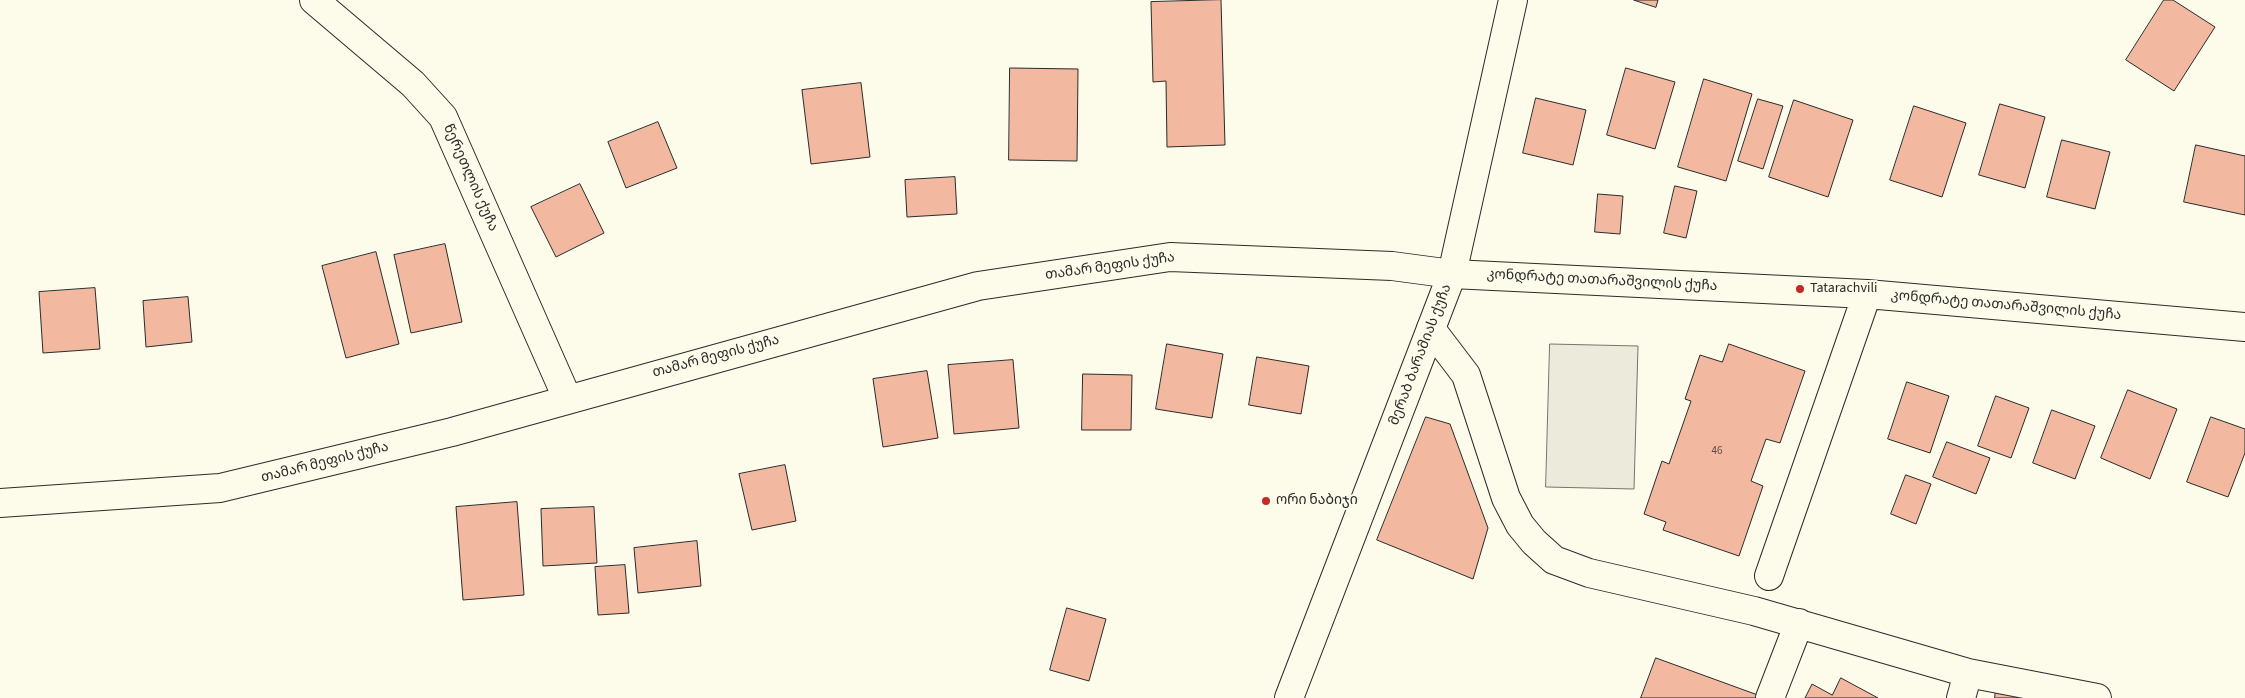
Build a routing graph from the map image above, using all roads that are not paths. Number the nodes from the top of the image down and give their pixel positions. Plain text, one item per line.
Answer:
1 (314, 0) edge
2 (1513, 0) edge
3 (1444, 272) junction
4 (1867, 294) junction
5 (2245, 327) edge
6 (1431, 329) junction
7 (567, 398) junction
8 (0, 503) edge
9 (1769, 576) dead end
10 (1798, 623) junction
11 (1965, 686) edge
12 (1289, 698) edge
13 (1770, 698) edge
14 (2097, 698) edge

1 - 7 street, წერეთლის ქუჩა
2 - 3 street, მერაბ ბარამიას ქუჩა
3 - 4 street, კონდრატე თათარაშვილის ქუჩა
3 - 6 street, მერაბ ბარამიას ქუჩა
3 - 7 street, თამარ მეფის ქუჩა
4 - 5 street, კონდრატე თათარაშვილის ქუჩა
4 - 9 street
6 - 10 street
6 - 12 street, მერაბ ბარამიას ქუჩა
7 - 8 street, თამარ მეფის ქუჩა
10 - 11 street
10 - 13 street
11 - 14 street

